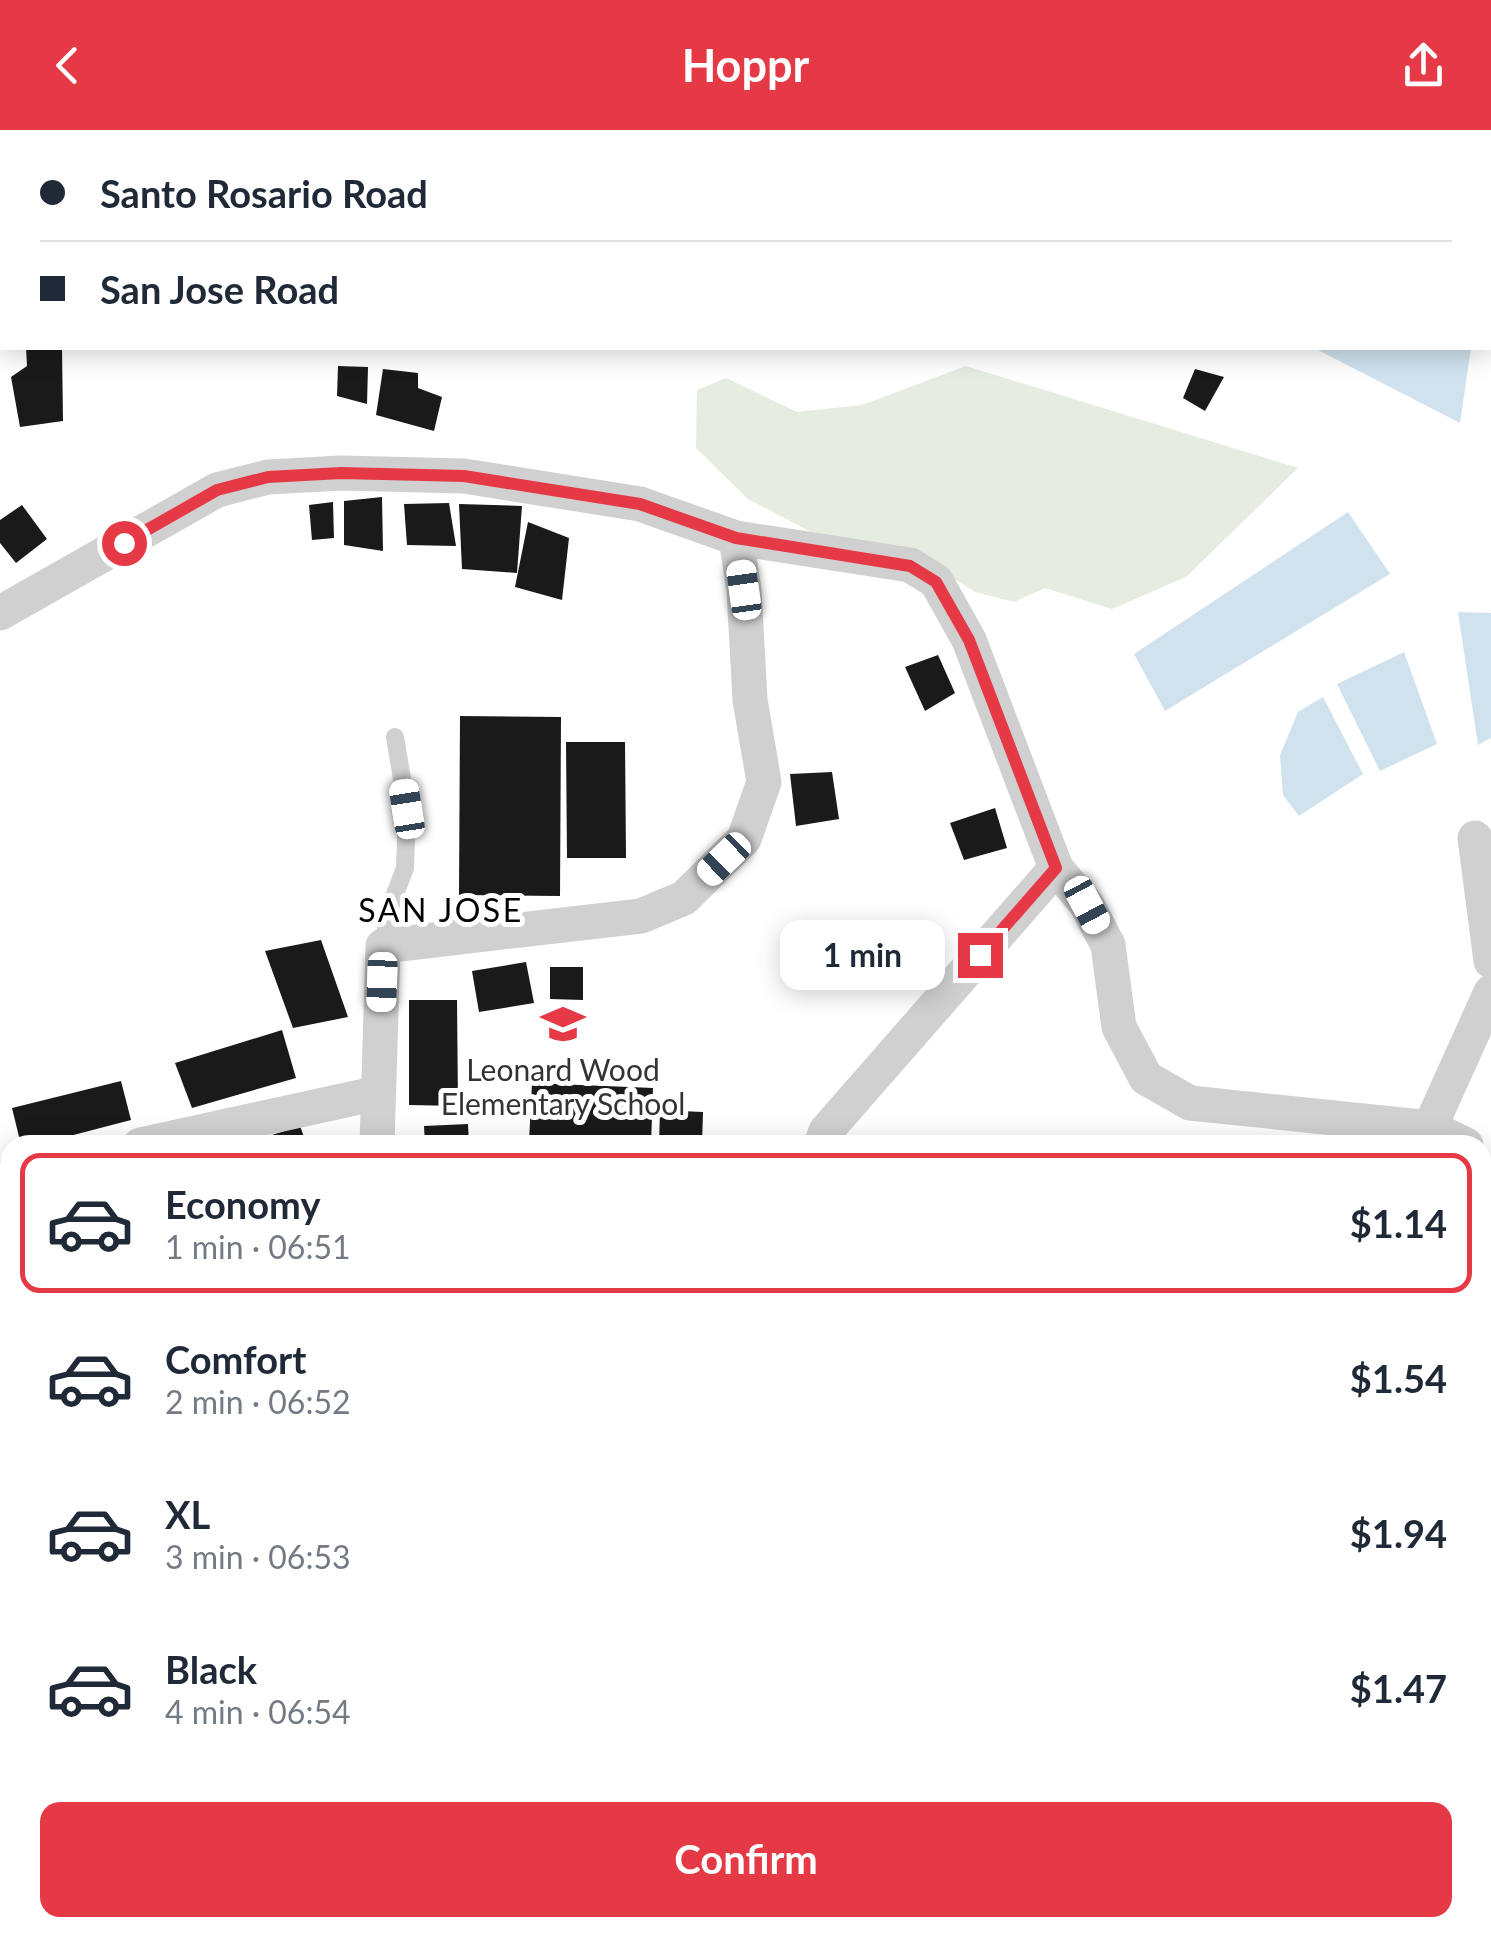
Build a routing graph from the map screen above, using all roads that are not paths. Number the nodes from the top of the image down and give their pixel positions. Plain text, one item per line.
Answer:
1 (736, 538) junction
2 (0, 613) edge
3 (396, 736) dead end
4 (1475, 838) dead end
5 (1056, 868) junction
6 (383, 946) junction
7 (1491, 961) edge
8 (1491, 992) edge
9 (378, 1093) junction
10 (186, 1135) edge
11 (377, 1135) edge
12 (824, 1135) edge
13 (1419, 1135) edge
14 (1426, 1135) edge

1 - 2 street
1 - 5 street
1 - 6 street
3 - 6 lane
4 - 7 street
5 - 12 street
5 - 13 street
6 - 9 street
8 - 14 street
9 - 10 street
9 - 11 street

